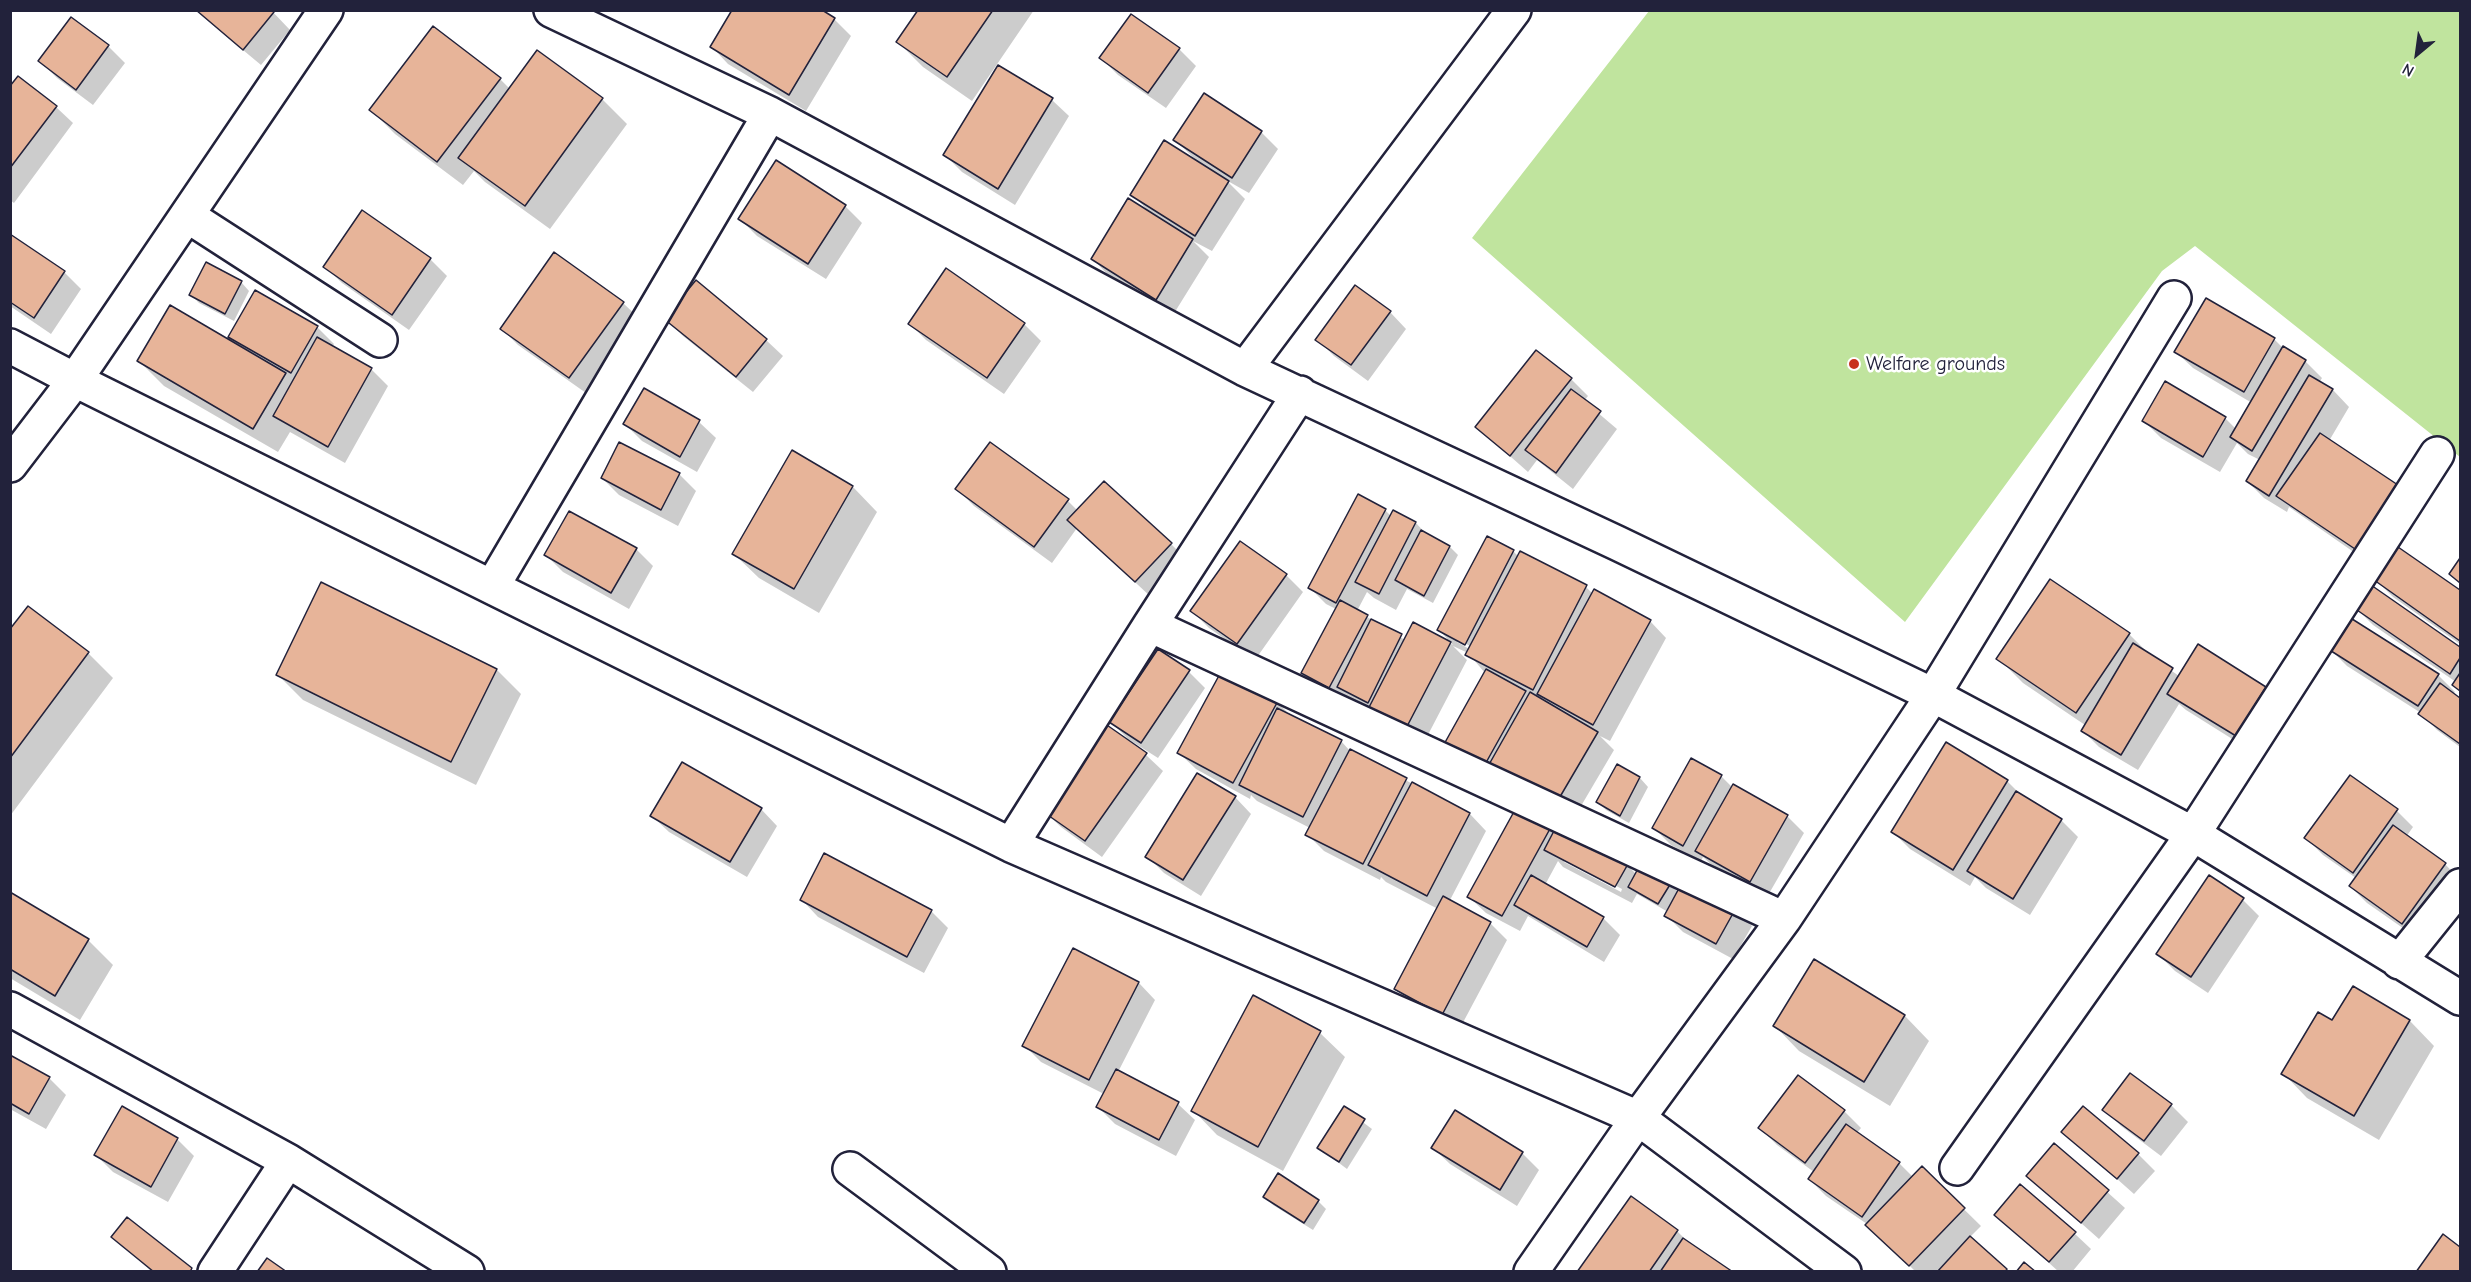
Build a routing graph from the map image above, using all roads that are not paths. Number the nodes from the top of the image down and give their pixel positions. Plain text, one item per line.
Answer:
1 (326, 10) edge
2 (551, 10) edge
3 (1514, 10) edge
4 (770, 114) junction
5 (188, 216) junction
6 (2174, 298) dead end
7 (380, 340) dead end
8 (10, 346) edge
9 (1245, 369) junction
10 (75, 380) junction
11 (1300, 393) junction
12 (2437, 454) dead end
13 (10, 465) edge
14 (492, 587) junction
15 (1150, 625) junction
16 (1933, 695) junction
17 (2193, 834) junction
18 (1011, 845) junction
19 (2460, 886) edge
20 (1784, 920) junction
21 (2399, 962) junction
22 (2460, 998) edge
23 (10, 1009) edge
24 (1638, 1118) junction
25 (288, 1161) junction
26 (1957, 1168) dead end
27 (850, 1169) dead end
28 (215, 1272) edge
29 (467, 1272) edge
30 (990, 1272) edge
31 (1531, 1272) edge
32 (1844, 1272) edge

1 - 5 street
2 - 4 street
3 - 9 street
4 - 9 street
4 - 14 street
5 - 7 street
5 - 10 street
6 - 16 street
8 - 10 street
9 - 11 street
10 - 13 street
10 - 14 street
11 - 15 street
11 - 16 street
12 - 17 street
14 - 18 street
15 - 18 street
15 - 20 street
16 - 17 street
16 - 20 street
17 - 21 street
17 - 26 street
18 - 24 street
19 - 21 street
20 - 24 street
21 - 22 street
23 - 25 street
24 - 31 street
24 - 32 street
25 - 28 street
25 - 29 street
27 - 30 street

